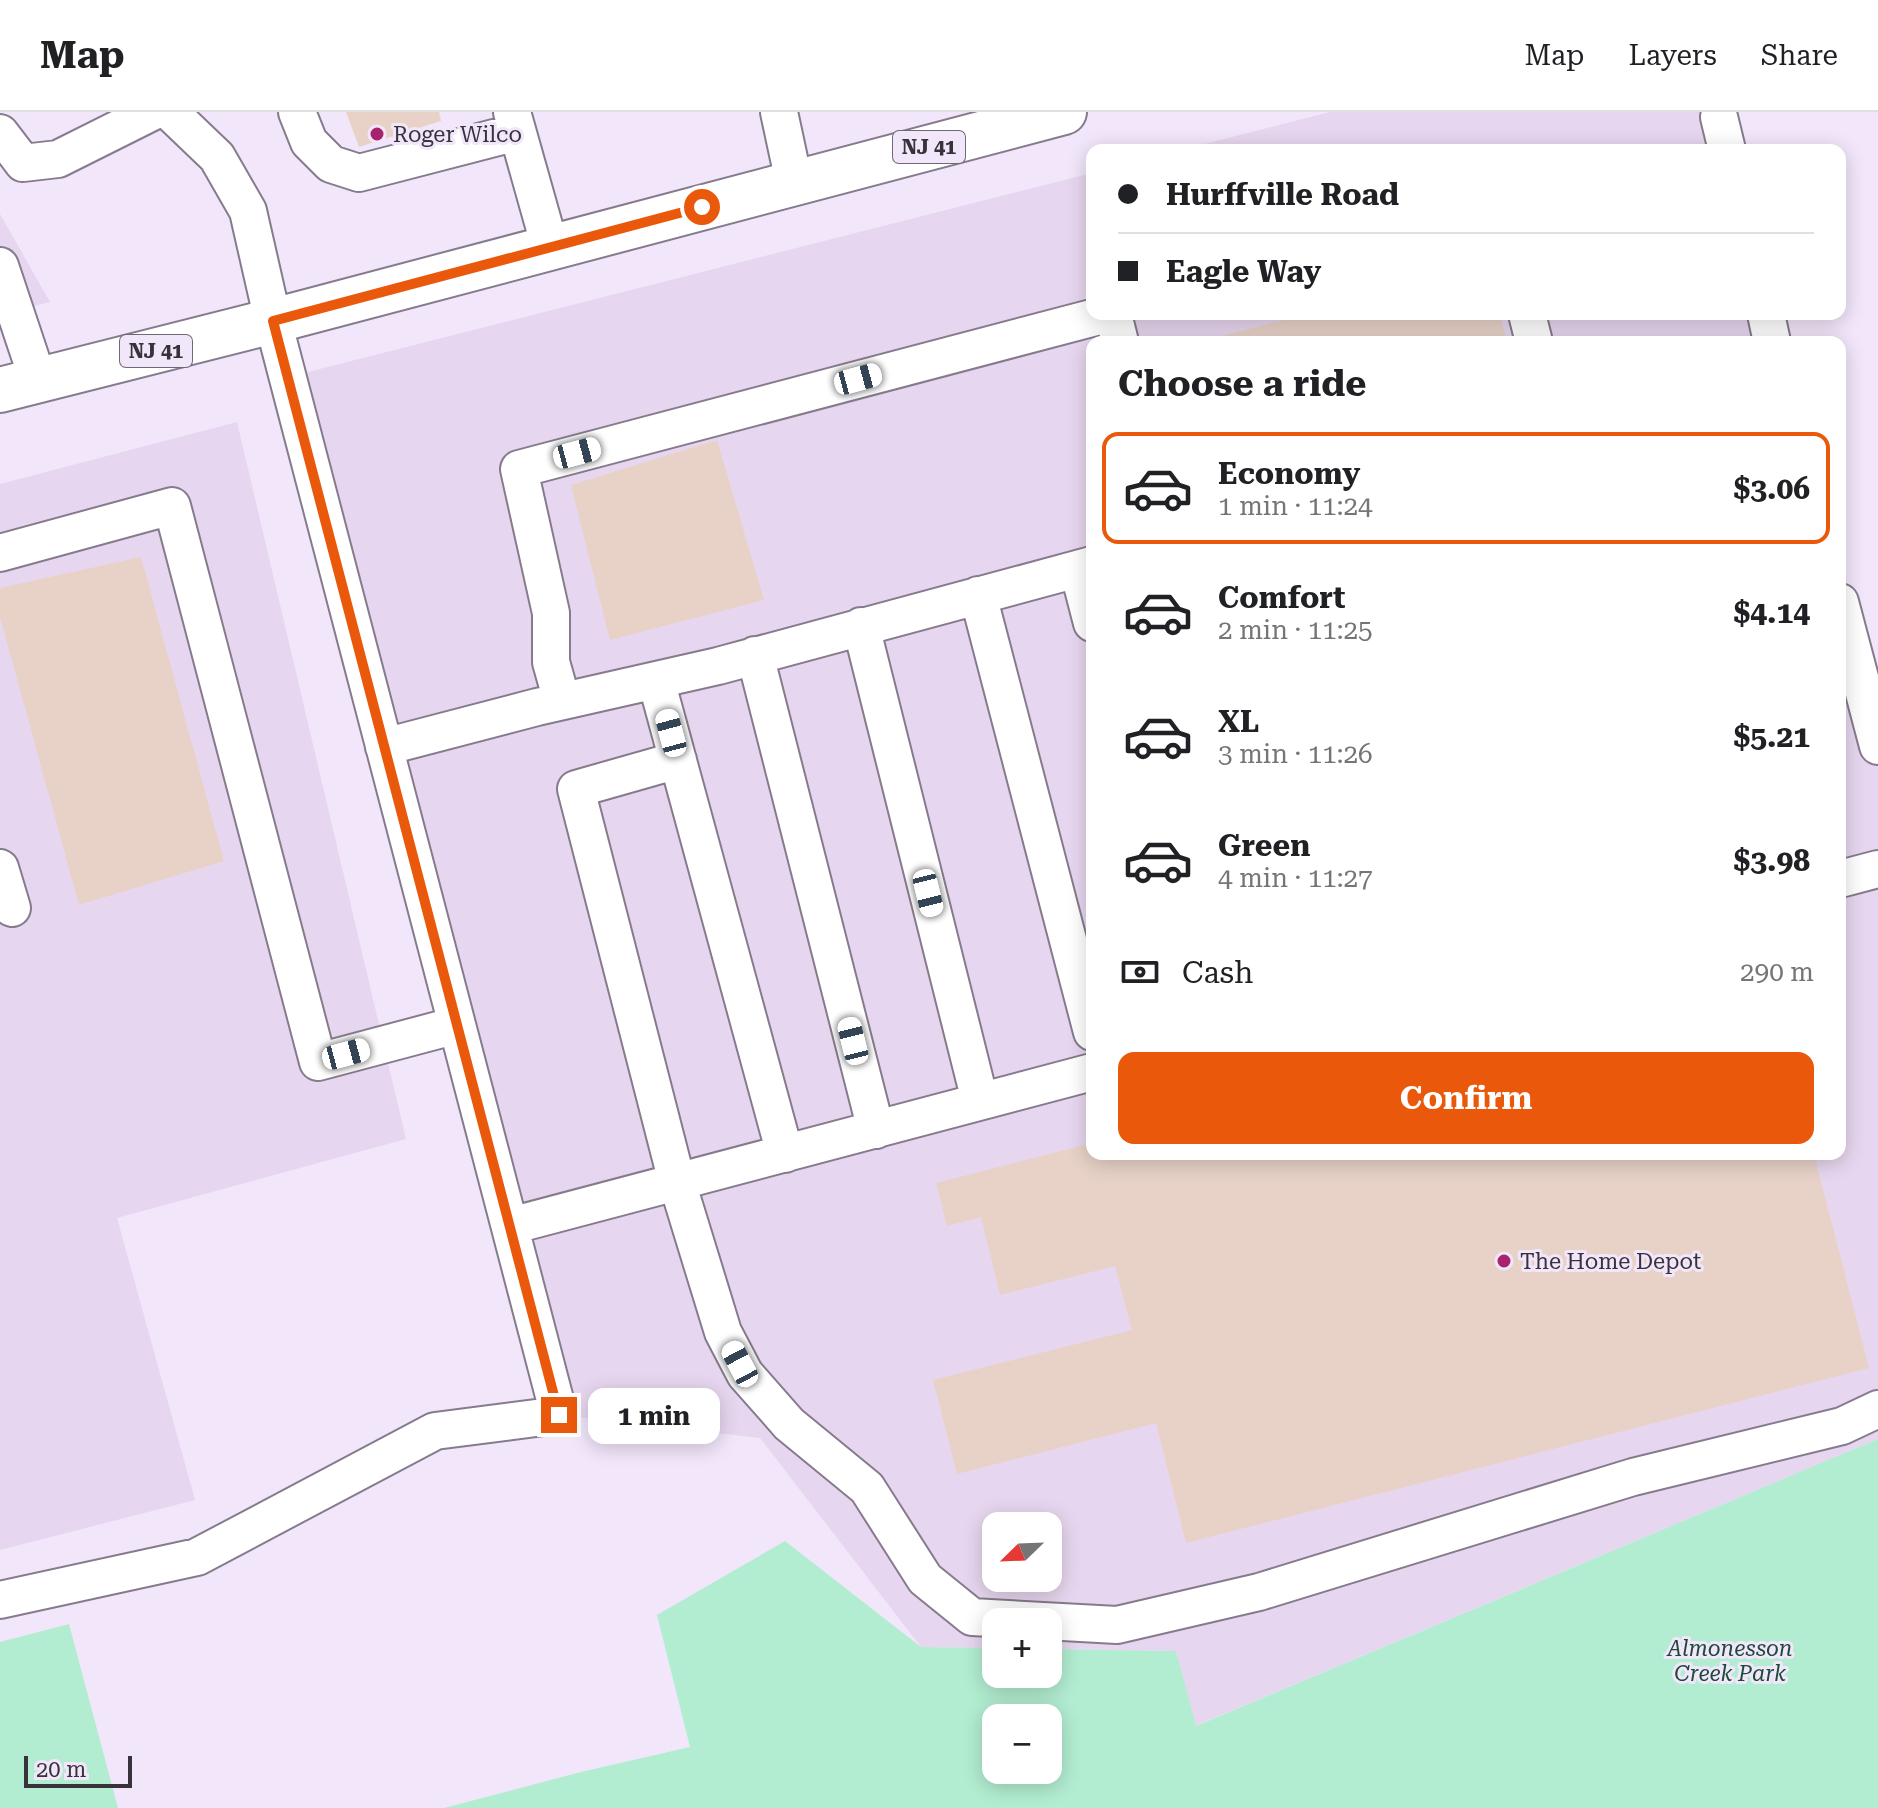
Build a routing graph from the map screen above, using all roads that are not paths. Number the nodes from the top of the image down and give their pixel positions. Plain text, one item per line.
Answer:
1 (152, 112) edge
2 (170, 112) edge
3 (297, 112) edge
4 (779, 112) edge
5 (1064, 112) edge
6 (515, 122) edge
7 (0, 133) edge
8 (794, 182) junction
9 (550, 247) junction
10 (0, 266) edge
11 (1087, 320) edge
12 (273, 321) junction
13 (19, 385) edge
14 (0, 553) edge
15 (1085, 567) edge
16 (978, 595) junction
17 (1846, 625) edge
18 (861, 626) junction
19 (755, 655) junction
20 (656, 680) junction
21 (562, 701) junction
22 (1878, 746) edge
23 (384, 747) junction
24 (678, 760) junction
25 (0, 868) edge
26 (1878, 869) edge
27 (1846, 877) edge
28 (12, 908) dead end
29 (1086, 1009) edge
30 (457, 1025) junction
31 (1086, 1074) edge
32 (980, 1101) junction
33 (876, 1130) junction
34 (785, 1154) junction
35 (677, 1182) junction
36 (510, 1226) junction
37 (1878, 1409) edge
38 (0, 1600) edge

1 - 7 street
2 - 12 street
3 - 6 street
4 - 8 street
5 - 8 main road, NJ 41
6 - 9 street
8 - 9 main road, NJ 41
9 - 12 main road, NJ 41
10 - 13 street
11 - 21 street
12 - 13 main road, NJ 41
12 - 23 street
14 - 30 street
15 - 16 street
16 - 18 street
16 - 29 street
17 - 22 street
18 - 19 street
18 - 32 street
19 - 20 street
19 - 33 street
20 - 21 street
20 - 24 street
21 - 23 street
23 - 30 street
24 - 34 street
24 - 35 street
25 - 28 street
26 - 27 street
30 - 36 street
31 - 32 street
32 - 33 street
33 - 34 street
34 - 35 street
35 - 36 street
35 - 37 street
36 - 38 street

